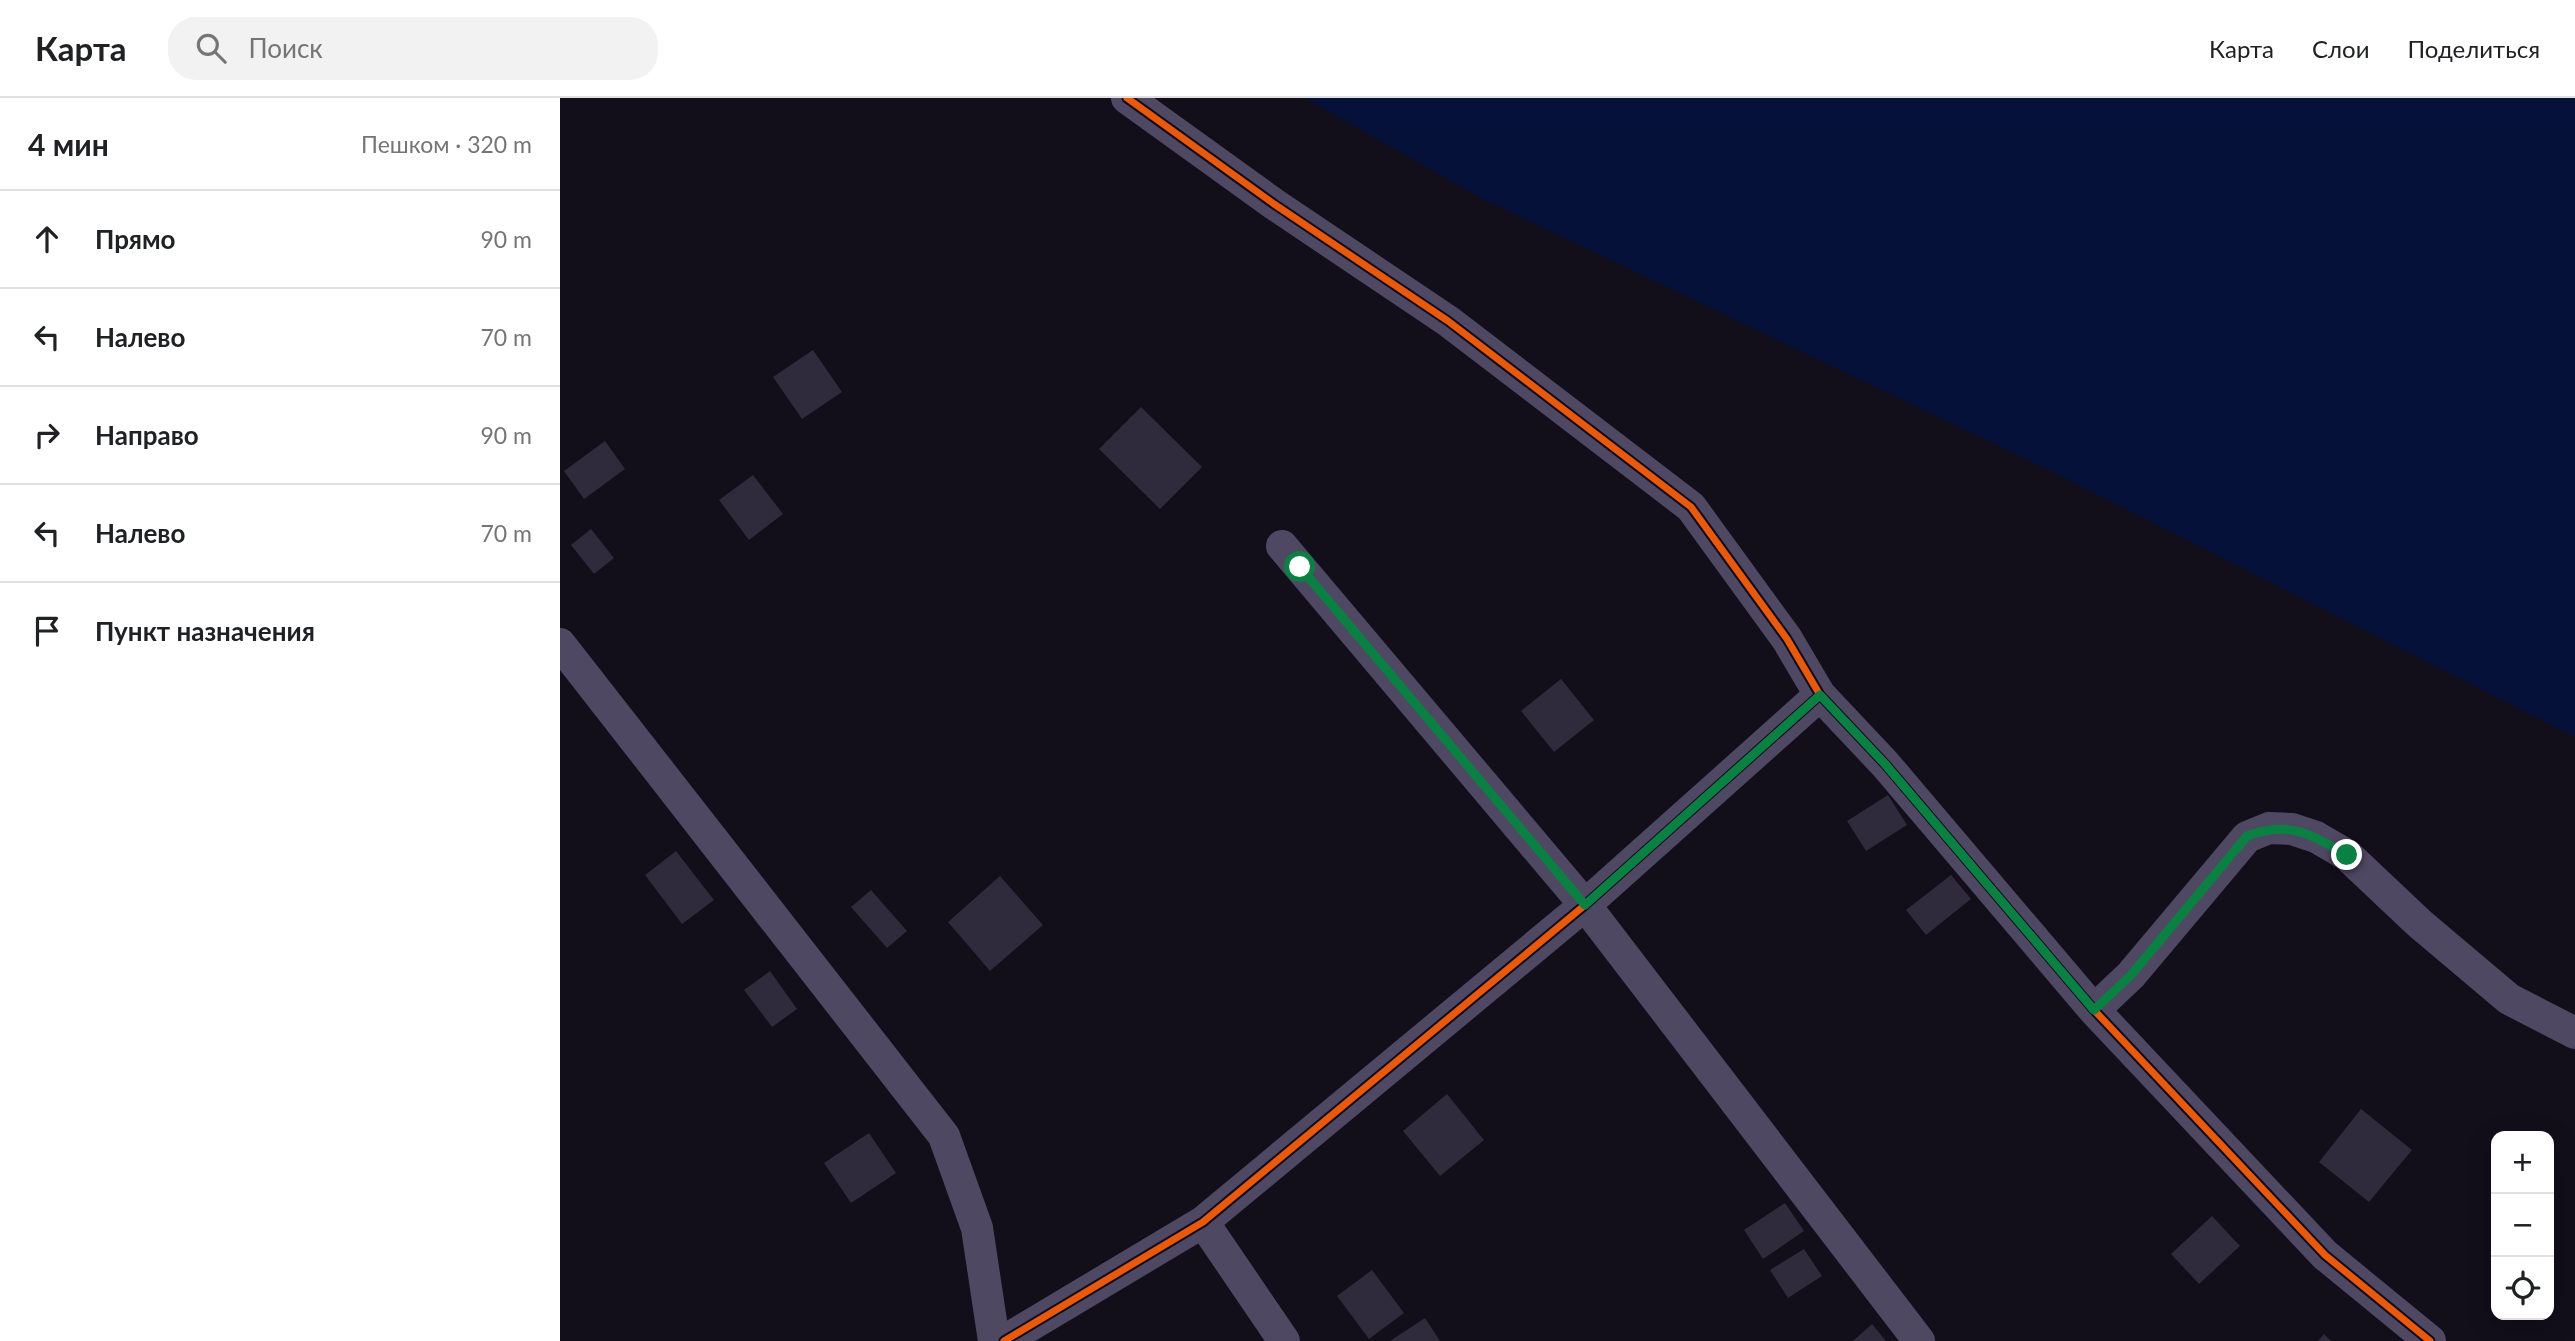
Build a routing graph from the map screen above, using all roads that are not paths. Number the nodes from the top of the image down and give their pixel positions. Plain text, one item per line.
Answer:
1 (1127, 98) edge
2 (1282, 546) dead end
3 (560, 644) edge
4 (1820, 695) junction
5 (1585, 905) junction
6 (2094, 1010) junction
7 (2575, 1033) edge
8 (1203, 1222) junction
9 (993, 1341) edge
10 (1004, 1341) edge
11 (1284, 1341) edge
12 (1919, 1341) edge
13 (2430, 1341) edge

1 - 4 street
2 - 5 street
3 - 9 street
4 - 5 street
4 - 6 street
5 - 8 street
5 - 12 street
6 - 7 street
6 - 13 street
8 - 10 street
8 - 11 street

